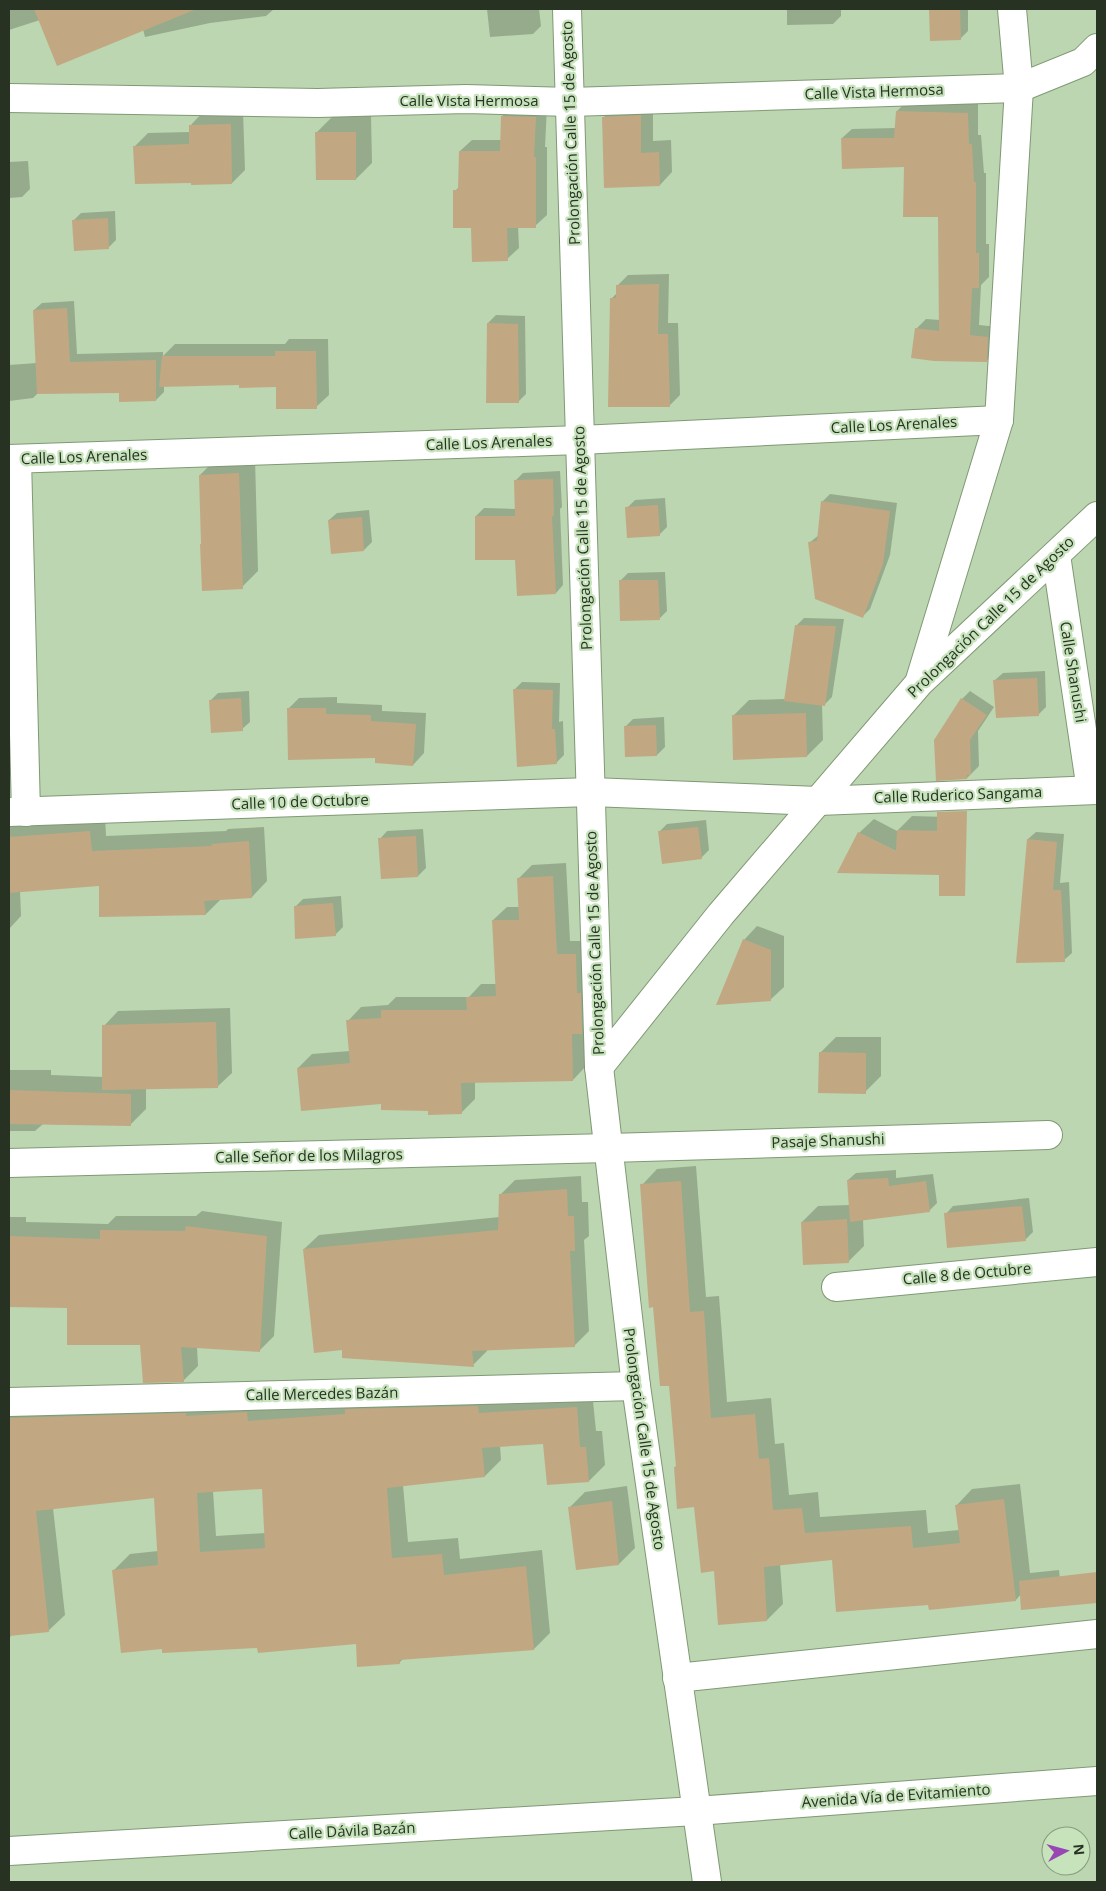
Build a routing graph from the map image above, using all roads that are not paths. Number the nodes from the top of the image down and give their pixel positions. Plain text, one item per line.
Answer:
1 (567, 9) edge
2 (1012, 9) edge
3 (1097, 48) edge
4 (1019, 88) junction
5 (9, 98) edge
6 (570, 102) junction
7 (999, 420) junction
8 (580, 440) junction
9 (13, 459) edge
10 (1097, 516) edge
11 (1056, 555) junction
12 (920, 682) junction
13 (1094, 790) edge
14 (591, 792) junction
15 (818, 801) junction
16 (17, 812) edge
17 (598, 1067) junction
18 (1048, 1135) dead end
19 (609, 1148) junction
20 (9, 1163) edge
21 (1097, 1262) edge
22 (836, 1287) dead end
23 (636, 1386) junction
24 (9, 1402) edge
25 (1097, 1634) edge
26 (677, 1678) junction
27 (1097, 1781) edge
28 (696, 1811) junction
29 (9, 1850) edge
30 (707, 1882) edge

1 - 6 street, Prolongación Calle 15 de Agosto
2 - 4 street
3 - 4 street
4 - 6 street, Calle Vista Hermosa
4 - 7 street
5 - 6 street, Calle Vista Hermosa
6 - 8 street, Prolongación Calle 15 de Agosto
7 - 8 street, Calle Los Arenales
7 - 12 street
8 - 9 street, Calle Los Arenales
8 - 14 street, Prolongación Calle 15 de Agosto
9 - 16 street
10 - 11 street, Prolongación Calle 15 de Agosto
11 - 12 street, Prolongación Calle 15 de Agosto
11 - 13 street, Calle Shanushi
12 - 15 street, Prolongación Calle 15 de Agosto
13 - 15 street, Calle Ruderico Sangama
14 - 15 street, Calle Ruderico Sangama
14 - 16 street, Calle 10 de Octubre
14 - 17 street, Prolongación Calle 15 de Agosto
15 - 17 street, Prolongación Calle 15 de Agosto
17 - 19 street, Prolongación Calle 15 de Agosto
18 - 19 street, Pasaje Shanushi
19 - 20 street, Calle Señor de los Milagros
19 - 23 street, Prolongación Calle 15 de Agosto
21 - 22 street, Calle 8 de Octubre
23 - 24 street, Calle Mercedes Bazán
23 - 26 street, Prolongación Calle 15 de Agosto
25 - 26 street
26 - 28 street, Prolongación Calle 15 de Agosto
27 - 28 street, Avenida Vía de Evitamiento
28 - 29 street, Calle Dávila Bazán
28 - 30 street, Prolongación Calle 15 de Agosto

